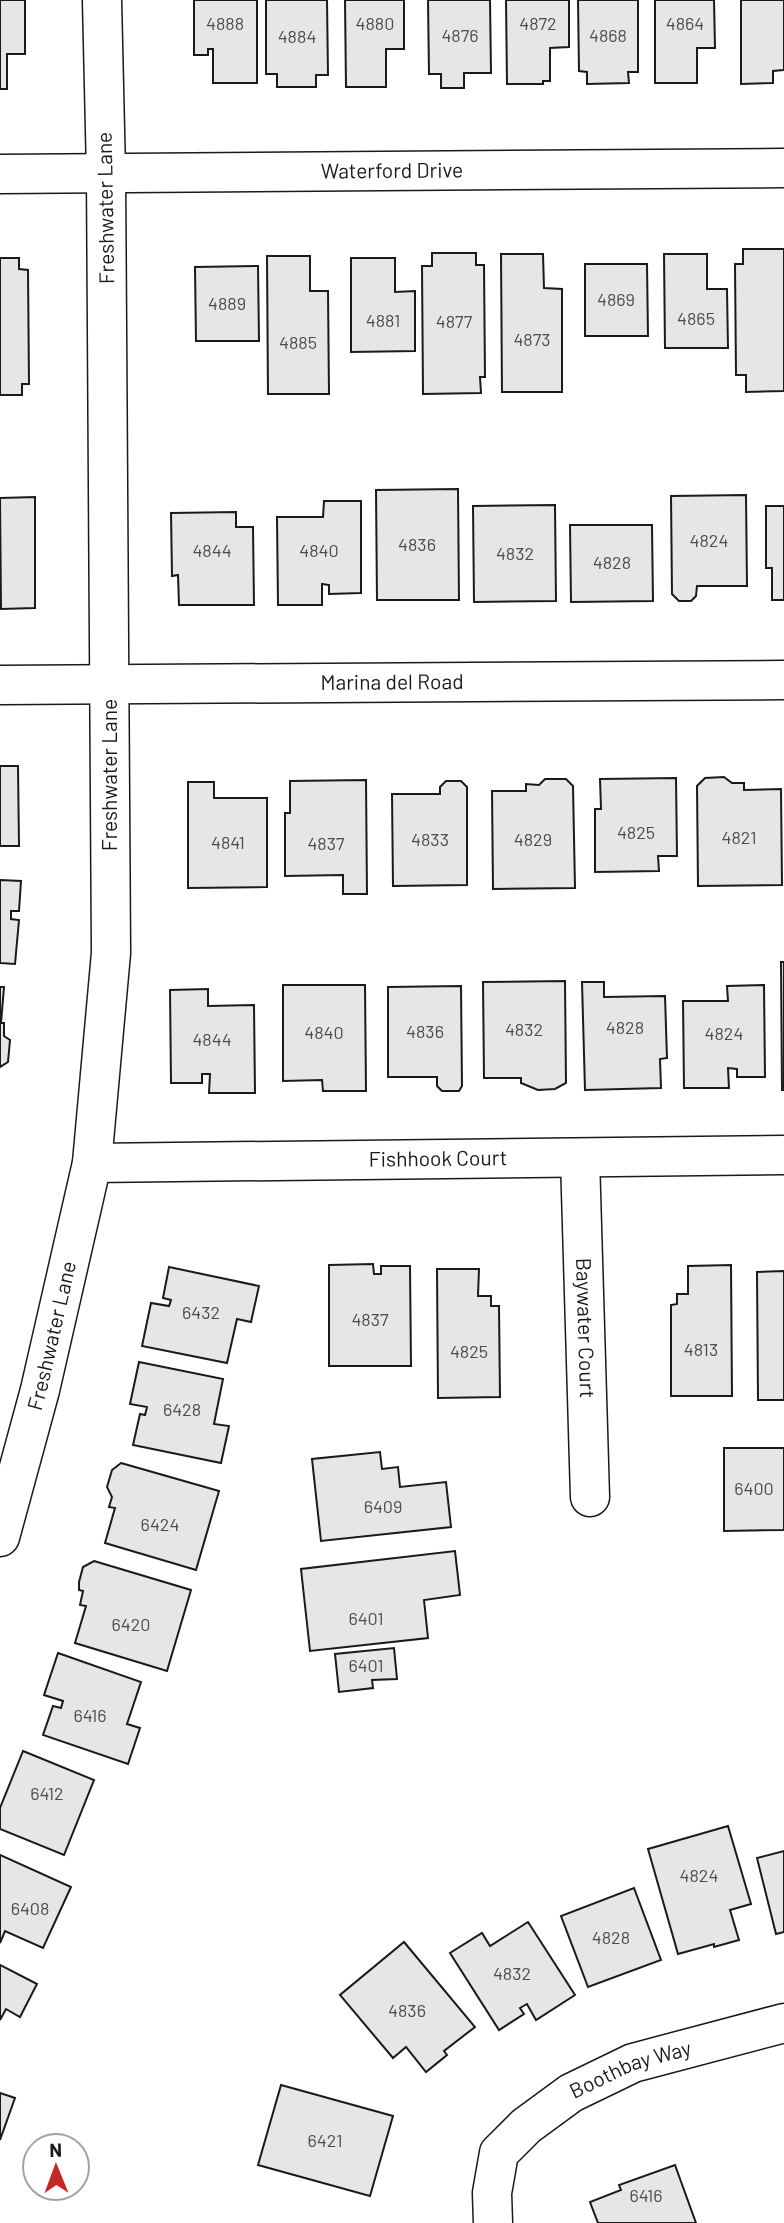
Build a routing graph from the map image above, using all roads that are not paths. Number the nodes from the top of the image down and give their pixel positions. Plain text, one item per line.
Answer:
1 (102, 0) edge
2 (784, 168) edge
3 (106, 173) junction
4 (0, 174) edge
5 (784, 680) edge
6 (110, 684) junction
7 (0, 685) edge
8 (784, 1155) edge
9 (580, 1158) junction
10 (92, 1163) junction
11 (590, 1497) dead end
12 (0, 1537) edge
13 (784, 2023) edge
14 (493, 2223) edge

1 - 3 street, Freshwater Lane
2 - 3 street, Waterford Drive
3 - 4 street, Waterford Drive
3 - 6 street, Freshwater Lane
5 - 6 street, Marina del Road
6 - 7 street, Marina del Road
6 - 10 street, Freshwater Lane
8 - 9 street, Fishhook Court
9 - 10 street, Fishhook Court
9 - 11 street, Baywater Court
10 - 12 street, Freshwater Lane
13 - 14 street, Boothbay Way

